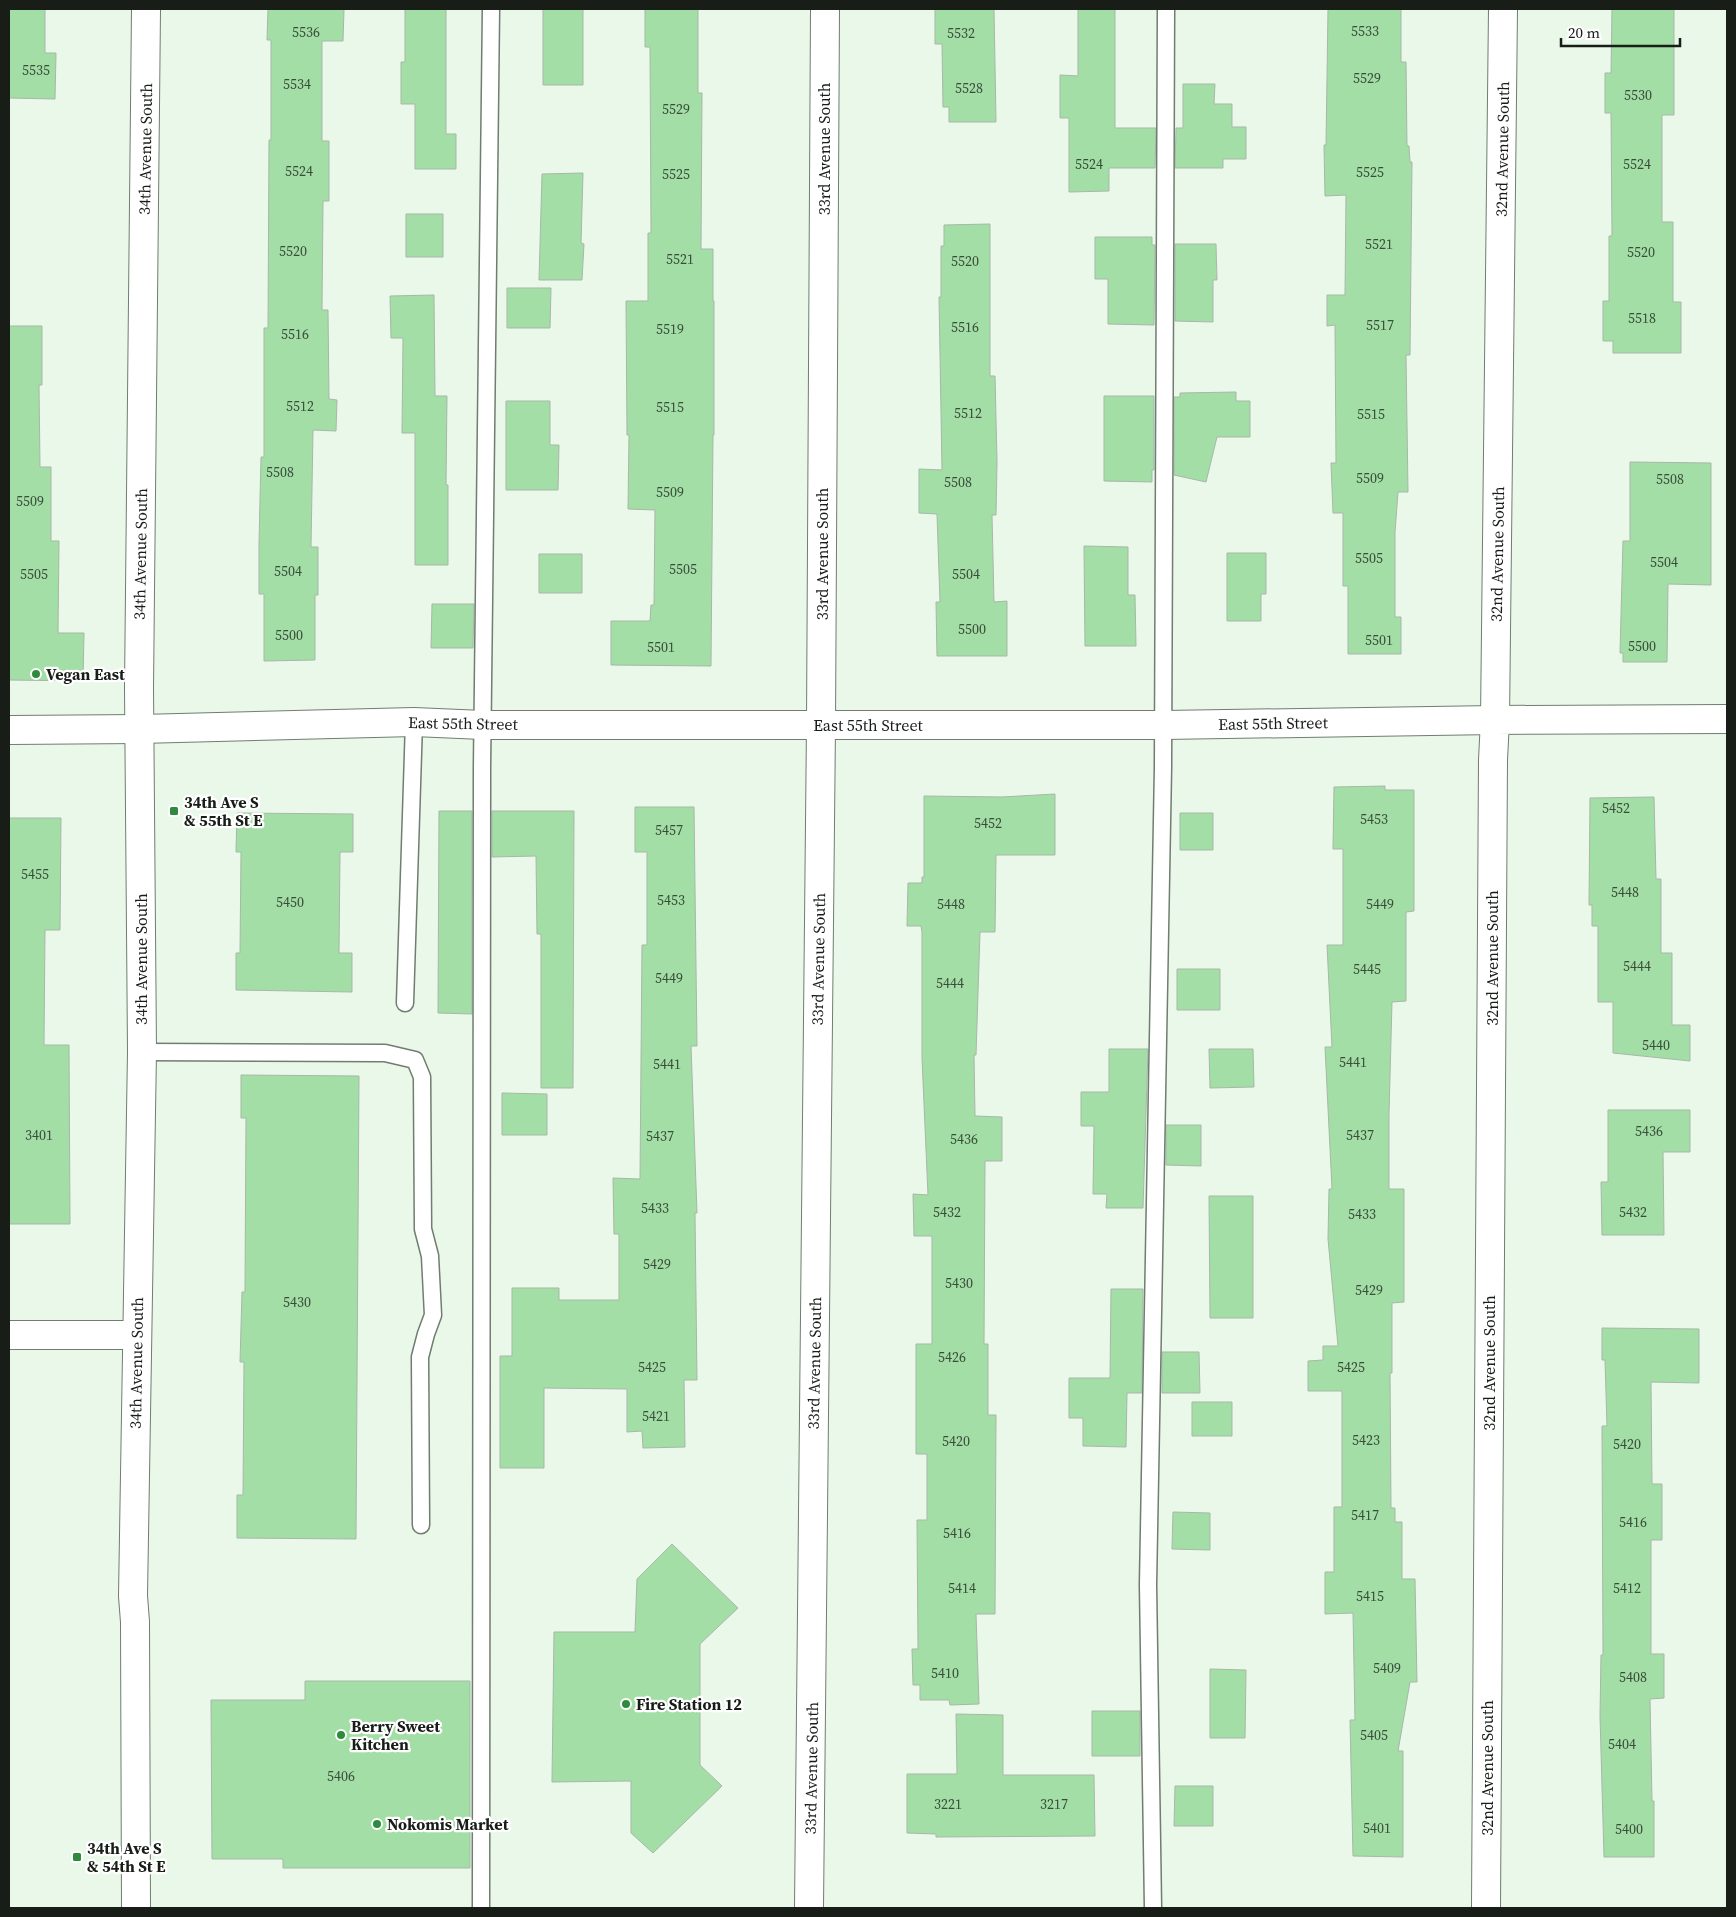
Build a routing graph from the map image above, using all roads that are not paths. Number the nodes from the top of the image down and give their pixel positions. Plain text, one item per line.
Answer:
1 (146, 9) edge
2 (491, 9) edge
3 (825, 9) edge
4 (1166, 9) edge
5 (1503, 9) edge
6 (1727, 719) edge
7 (1496, 720) junction
8 (414, 722) junction
9 (483, 724) junction
10 (1164, 724) junction
11 (821, 725) junction
12 (140, 729) junction
13 (9, 730) edge
14 (405, 1003) dead end
15 (142, 1052) junction
16 (9, 1334) edge
17 (136, 1335) junction
18 (421, 1525) dead end
19 (136, 1908) edge
20 (481, 1908) edge
21 (809, 1908) edge
22 (1152, 1908) edge
23 (1486, 1908) edge

1 - 12 street, 34th Avenue South
2 - 9 lane
3 - 11 street, 33rd Avenue South
4 - 10 lane
5 - 7 street, 32nd Avenue South
6 - 7 street, East 55th Street
7 - 10 street, East 55th Street
7 - 23 street, 32nd Avenue South
8 - 9 street, East 55th Street
8 - 12 street, East 55th Street
8 - 14 lane
9 - 11 street, East 55th Street
9 - 20 lane
10 - 11 street, East 55th Street
10 - 22 lane
11 - 21 street, 33rd Avenue South
12 - 13 street, East 55th Street
12 - 15 street, 34th Avenue South
15 - 17 street, 34th Avenue South
15 - 18 lane
16 - 17 street
17 - 19 street, 34th Avenue South

